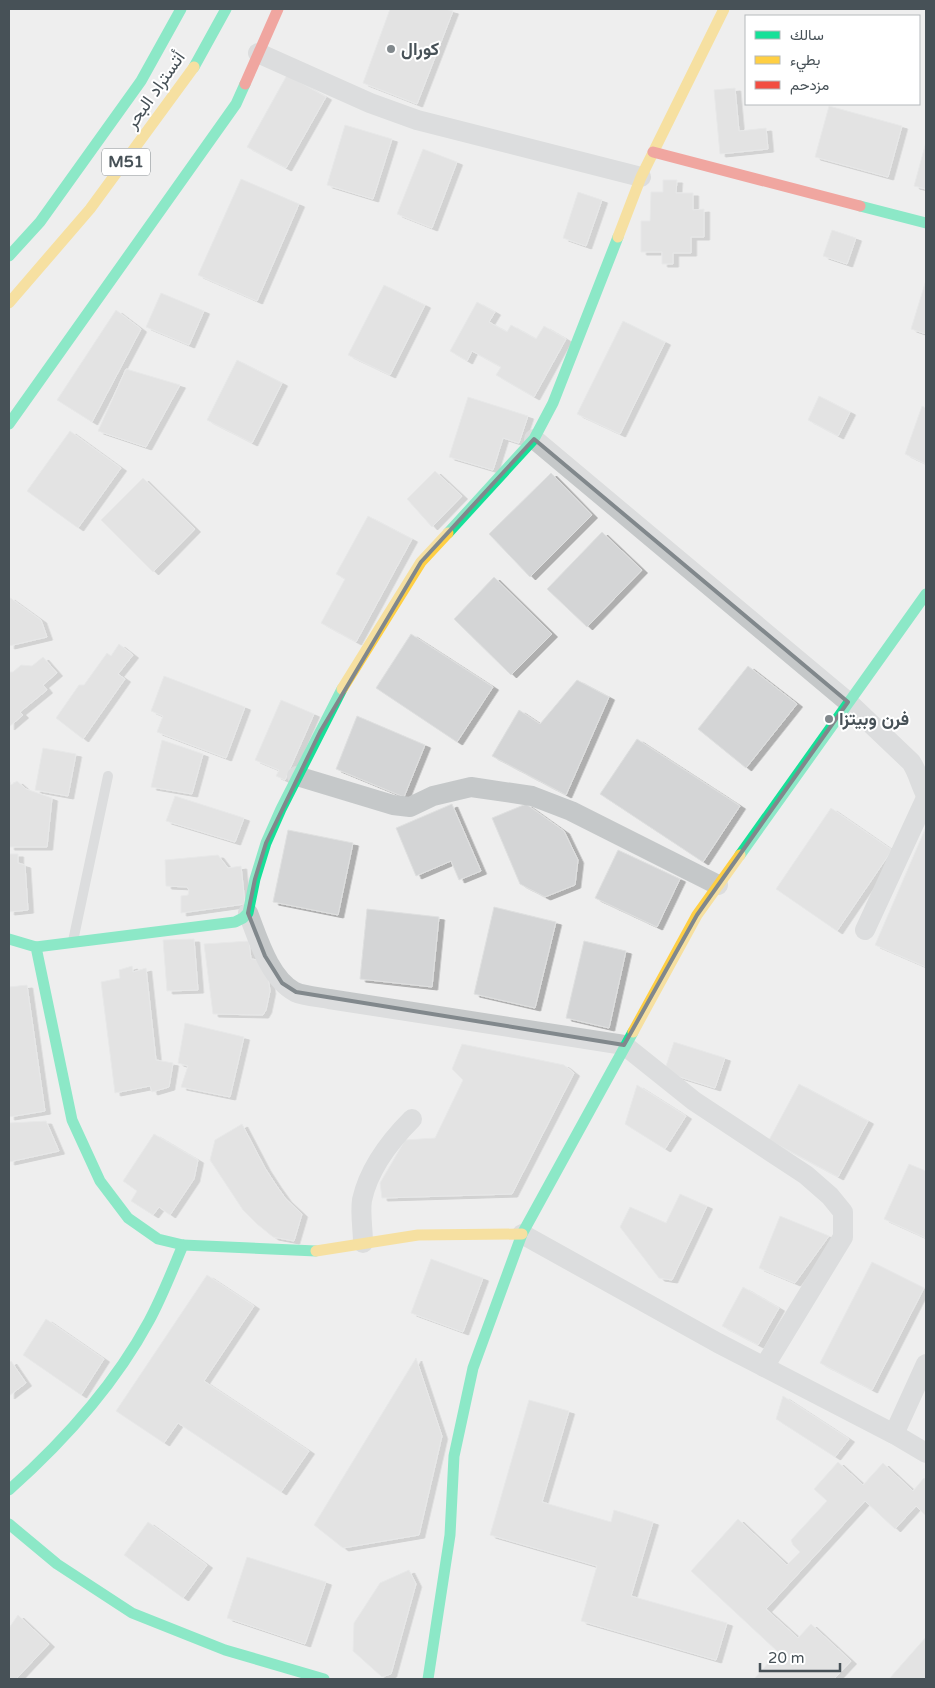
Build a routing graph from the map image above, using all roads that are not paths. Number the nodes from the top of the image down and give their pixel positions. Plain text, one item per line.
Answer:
1 (181, 9) edge
2 (226, 9) edge
3 (278, 9) edge
4 (724, 9) edge
5 (258, 53) junction
6 (653, 152) junction
7 (641, 177) junction
8 (926, 223) edge
9 (9, 256) edge
10 (9, 303) edge
11 (9, 424) edge
12 (534, 439) junction
13 (926, 594) edge
14 (848, 702) junction
15 (108, 776) dead end
16 (298, 776) junction
17 (926, 796) edge
18 (718, 885) junction
19 (248, 912) junction
20 (865, 930) dead end
21 (9, 939) edge
22 (72, 942) junction
23 (36, 947) junction
24 (624, 1045) junction
25 (412, 1119) dead end
26 (522, 1234) junction
27 (363, 1243) junction
28 (183, 1245) junction
29 (926, 1364) edge
30 (764, 1367) junction
31 (894, 1434) junction
32 (926, 1453) edge
33 (9, 1490) edge
34 (9, 1524) edge
35 (324, 1679) edge
36 (428, 1679) edge

1 - 9 main road, أتستراد البحر / M51
2 - 10 main road, أتستراد البحر / M51
3 - 5 main road
4 - 6 main road
5 - 7 street
5 - 11 main road
6 - 7 main road
6 - 8 main road
7 - 12 main road
12 - 14 street
12 - 16 main road
13 - 14 main road
14 - 17 street
14 - 18 main road
15 - 22 lane
16 - 18 street
16 - 19 main road
17 - 20 street
18 - 24 main road
19 - 22 main road
19 - 24 street
21 - 23 main road
22 - 23 main road
23 - 28 main road
24 - 26 main road
24 - 30 street
25 - 27 street
26 - 27 main road
26 - 30 street
26 - 36 main road
27 - 28 main road
28 - 33 main road
29 - 31 street
30 - 31 street
31 - 32 street
34 - 35 main road

